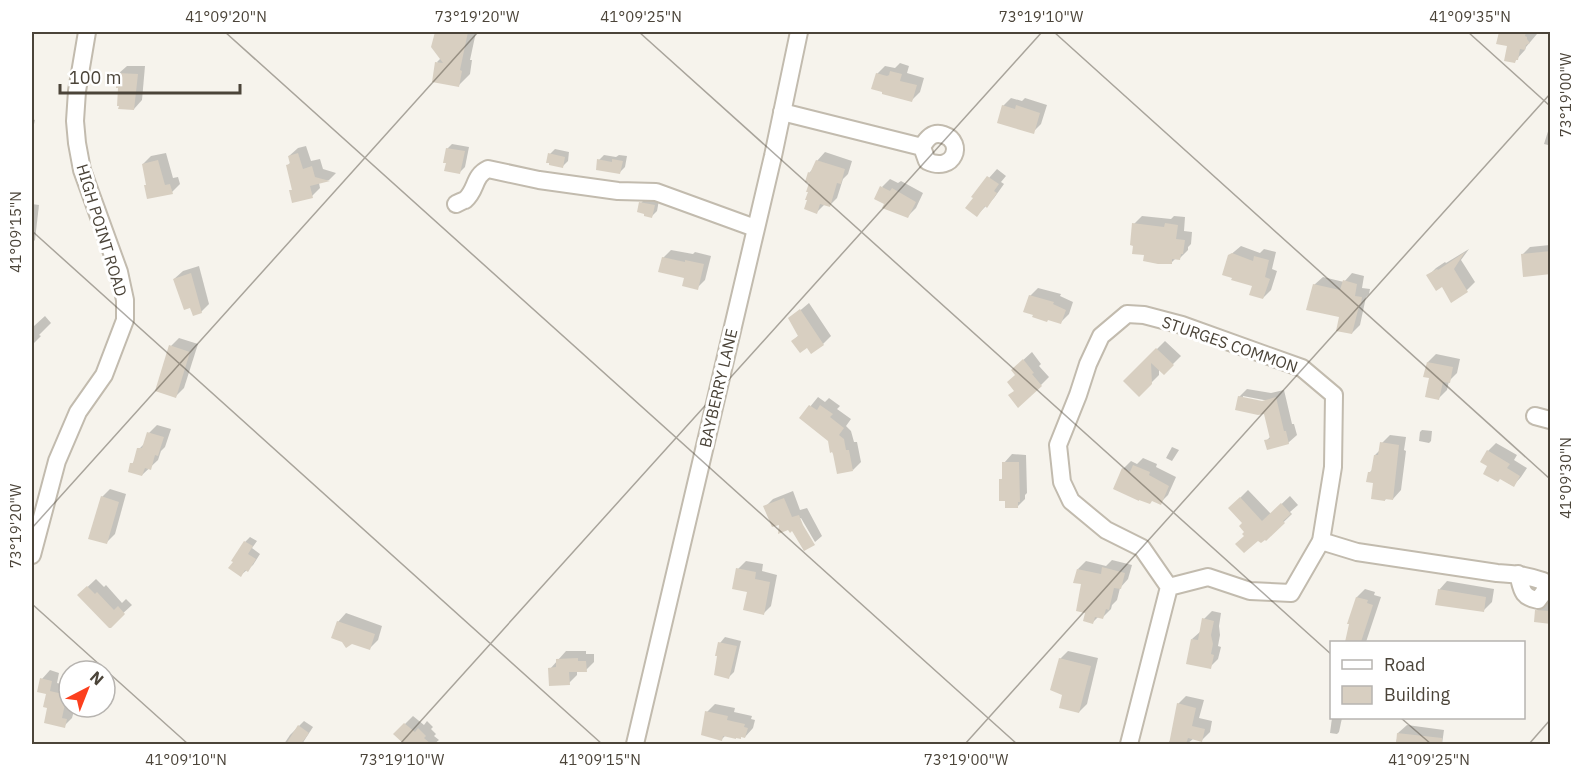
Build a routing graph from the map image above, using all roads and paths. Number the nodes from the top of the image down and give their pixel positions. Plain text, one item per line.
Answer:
1 (87, 32) edge
2 (799, 32) edge
3 (782, 112) junction
4 (922, 147) dead end
5 (456, 204) dead end
6 (755, 228) junction
7 (1321, 541) junction
8 (32, 555) edge
9 (1518, 574) dead end
10 (1169, 587) junction
11 (635, 744) edge
12 (1129, 744) edge

1 - 8 street, HIGH POINT ROAD
2 - 3 street, BAYBERRY LANE
3 - 4 street
3 - 6 street, BAYBERRY LANE
5 - 6 street
6 - 11 street, BAYBERRY LANE
7 - 9 street
7 - 10 street, STURGES COMMON
7 - 10 street, STURGES COMMON
10 - 12 street

